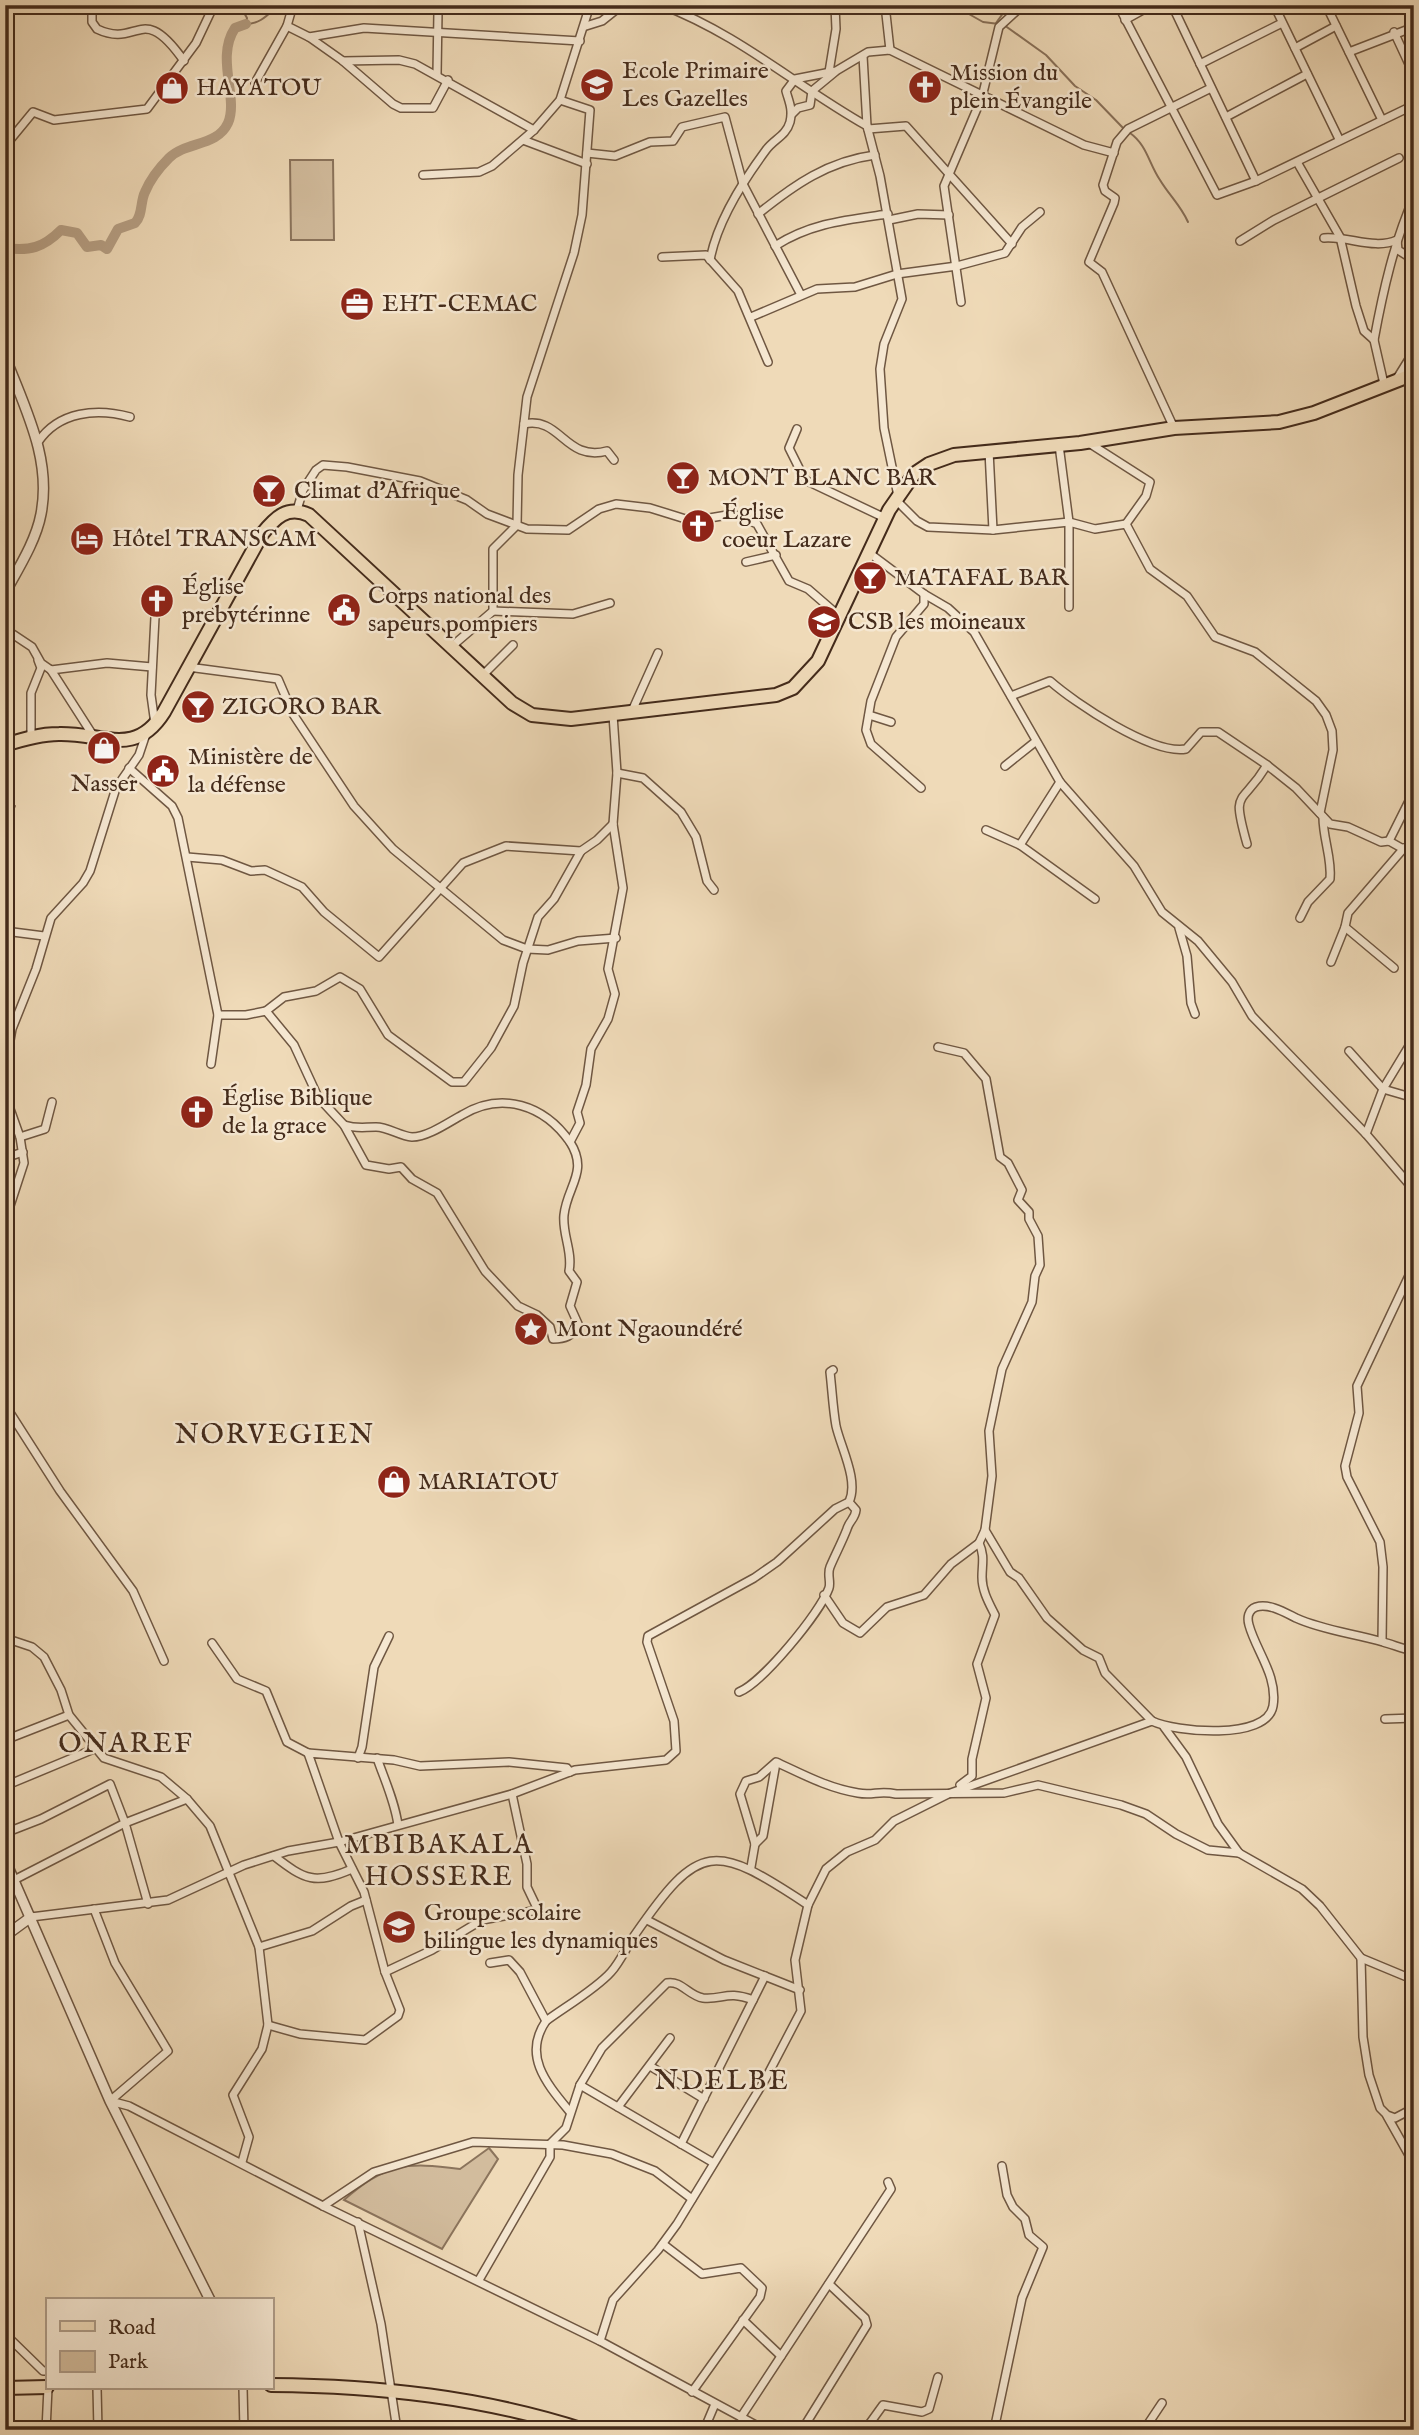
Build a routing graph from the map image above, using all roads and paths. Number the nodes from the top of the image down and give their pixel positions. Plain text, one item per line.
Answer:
1 (92, 5) edge
2 (214, 5) edge
3 (450, 5) edge
4 (590, 5) edge
5 (622, 5) edge
6 (662, 5) edge
7 (885, 5) edge
8 (1023, 5) edge
9 (1118, 5) edge
10 (1152, 5) edge
11 (1172, 5) edge
12 (1274, 5) edge
13 (1325, 5) edge
14 (835, 6) edge
15 (292, 7) edge
16 (1125, 20) junction
17 (1282, 23) junction
18 (287, 26) junction
19 (586, 26) junction
20 (1336, 26) junction
21 (1414, 27) edge
22 (438, 30) junction
23 (1394, 32) junction
24 (309, 37) junction
25 (580, 41) junction
26 (1295, 48) junction
27 (890, 50) junction
28 (1349, 52) junction
29 (863, 56) junction
30 (184, 61) junction
31 (343, 61) junction
32 (1200, 64) junction
33 (832, 71) junction
34 (437, 74) junction
35 (1307, 74) junction
36 (1414, 75) edge
37 (795, 79) junction
38 (447, 80) junction
39 (255, 83) dead end
40 (1211, 88) junction
41 (812, 91) junction
42 (982, 97) junction
43 (560, 100) junction
44 (1414, 105) edge
45 (1172, 108) junction
46 (792, 114) junction
47 (1226, 117) junction
48 (1382, 120) junction
49 (867, 127) junction
50 (534, 130) junction
51 (1339, 139) junction
52 (523, 140) junction
53 (5, 146) edge
54 (587, 153) junction
55 (1114, 153) junction
56 (875, 155) junction
57 (1399, 158) dead end
58 (1297, 162) junction
59 (587, 164) junction
60 (423, 175) dead end
61 (949, 176) junction
62 (1256, 181) junction
63 (743, 184) junction
64 (1414, 197) edge
65 (1320, 199) junction
66 (1040, 212) dead end
67 (758, 214) junction
68 (949, 215) junction
69 (889, 217) junction
70 (1340, 237) junction
71 (1324, 238) dead end
72 (1397, 240) junction
73 (1240, 241) dead end
74 (1012, 244) junction
75 (775, 246) junction
76 (662, 257) dead end
77 (710, 260) junction
78 (1414, 260) edge
79 (957, 265) junction
80 (897, 274) junction
81 (801, 295) junction
82 (961, 302) dead end
83 (751, 317) junction
84 (1374, 340) junction
85 (1414, 351) edge
86 (5, 356) edge
87 (768, 362) dead end
88 (1414, 374) edge
89 (1390, 382) junction
90 (130, 417) dead end
91 (524, 424) junction
92 (1174, 428) junction
93 (797, 429) dead end
94 (38, 442) junction
95 (1086, 442) junction
96 (1059, 445) junction
97 (989, 451) junction
98 (614, 460) dead end
99 (897, 498) junction
100 (297, 510) junction
101 (886, 518) junction
102 (1069, 522) junction
103 (1126, 524) junction
104 (517, 525) junction
105 (993, 530) junction
106 (868, 552) junction
107 (776, 555) junction
108 (747, 562) dead end
109 (5, 593) edge
110 (924, 594) junction
111 (610, 603) dead end
112 (1069, 607) dead end
113 (493, 611) junction
114 (838, 615) junction
115 (155, 617) dead end
116 (5, 629) edge
117 (513, 645) dead end
118 (32, 647) junction
119 (451, 647) junction
120 (658, 653) dead end
121 (152, 667) junction
122 (188, 667) junction
123 (51, 670) junction
124 (482, 676) junction
125 (1011, 696) junction
126 (632, 712) junction
127 (613, 715) junction
128 (869, 715) junction
129 (891, 722) dead end
130 (151, 729) junction
131 (31, 737) junction
132 (95, 737) junction
133 (1035, 742) junction
134 (5, 745) edge
135 (1267, 765) junction
136 (1005, 766) dead end
137 (129, 768) junction
138 (617, 773) junction
139 (1060, 782) junction
140 (921, 788) dead end
141 (1414, 791) edge
142 (1321, 815) junction
143 (613, 824) junction
144 (986, 830) dead end
145 (1389, 841) junction
146 (1247, 844) dead end
147 (1020, 845) junction
148 (1404, 848) junction
149 (581, 851) junction
150 (1414, 855) edge
151 (187, 857) junction
152 (439, 890) junction
153 (715, 890) dead end
154 (1095, 899) dead end
155 (1300, 918) dead end
156 (1345, 926) junction
157 (1179, 928) junction
158 (5, 931) edge
159 (44, 936) junction
160 (616, 938) junction
161 (527, 949) junction
162 (1331, 962) dead end
163 (1394, 968) dead end
164 (266, 1011) junction
165 (1195, 1014) dead end
166 (218, 1015) junction
167 (8, 1028) edge
168 (1412, 1041) dead end
169 (938, 1047) dead end
170 (1349, 1051) dead end
171 (211, 1064) dead end
172 (1383, 1089) junction
173 (1414, 1098) edge
174 (52, 1102) dead end
175 (344, 1125) junction
176 (1366, 1134) junction
177 (20, 1136) junction
178 (570, 1142) junction
179 (23, 1152) junction
180 (5, 1158) edge
181 (1414, 1190) edge
182 (5, 1236) edge
183 (1414, 1265) edge
184 (833, 1370) dead end
185 (5, 1405) edge
186 (849, 1502) junction
187 (985, 1530) junction
188 (979, 1543) junction
189 (824, 1595) junction
190 (389, 1636) dead end
191 (5, 1638) edge
192 (1382, 1641) junction
193 (212, 1643) dead end
194 (1414, 1651) edge
195 (164, 1661) dead end
196 (739, 1692) dead end
197 (69, 1715) junction
198 (1414, 1718) edge
199 (1385, 1719) dead end
200 (1152, 1721) junction
201 (1164, 1727) junction
202 (5, 1740) edge
203 (94, 1749) junction
204 (308, 1752) junction
205 (358, 1758) junction
206 (377, 1758) junction
207 (776, 1762) junction
208 (570, 1772) junction
209 (5, 1786) edge
210 (512, 1794) junction
211 (948, 1794) junction
212 (187, 1799) junction
213 (125, 1823) junction
214 (398, 1825) junction
215 (5, 1833) edge
216 (340, 1842) junction
217 (755, 1844) junction
218 (1239, 1853) junction
219 (270, 1857) junction
220 (5, 1860) edge
221 (751, 1867) junction
222 (352, 1869) junction
223 (230, 1871) junction
224 (14, 1880) junction
225 (366, 1900) junction
226 (148, 1904) junction
227 (808, 1905) junction
228 (94, 1909) junction
229 (31, 1917) junction
230 (647, 1920) junction
231 (5, 1936) edge
232 (259, 1947) junction
233 (1362, 1958) junction
234 (490, 1963) dead end
235 (385, 1972) junction
236 (765, 1976) junction
237 (1414, 1980) edge
238 (800, 1990) junction
239 (753, 2000) junction
240 (546, 2021) junction
241 (268, 2025) junction
242 (281, 2030) junction
243 (670, 2038) dead end
244 (266, 2039) junction
245 (650, 2066) junction
246 (580, 2085) junction
247 (704, 2099) junction
248 (110, 2101) junction
249 (618, 2107) junction
250 (1414, 2108) edge
251 (570, 2112) junction
252 (1387, 2115) junction
253 (550, 2144) junction
254 (681, 2144) junction
255 (242, 2162) junction
256 (712, 2162) junction
257 (1414, 2164) edge
258 (1002, 2166) dead end
259 (888, 2182) dead end
260 (692, 2199) junction
261 (323, 2206) junction
262 (358, 2222) junction
263 (663, 2244) junction
264 (479, 2280) junction
265 (829, 2284) junction
266 (209, 2298) edge
267 (743, 2320) junction
268 (5, 2334) edge
269 (600, 2341) junction
270 (781, 2356) junction
271 (46, 2371) edge
272 (938, 2377) dead end
273 (273, 2385) edge
274 (46, 2387) edge
275 (5, 2388) edge
276 (390, 2389) junction
277 (47, 2390) edge
278 (97, 2390) edge
279 (243, 2390) edge
280 (692, 2392) junction
281 (715, 2403) junction
282 (1162, 2403) dead end
283 (741, 2417) junction
284 (46, 2430) edge
285 (98, 2430) edge
286 (244, 2430) edge
287 (397, 2430) edge
288 (584, 2430) edge
289 (704, 2430) edge
290 (765, 2430) edge
291 (802, 2430) edge
292 (865, 2430) edge
293 (994, 2430) edge
294 (1144, 2430) edge

1 - 30 street
2 - 30 street
3 - 22 street
4 - 19 street
5 - 19 street
6 - 37 street
7 - 27 street
8 - 42 street
9 - 16 street
10 - 16 street
11 - 32 street
12 - 17 street
13 - 20 street
14 - 33 street
15 - 18 street
16 - 45 street
17 - 26 street
17 - 32 street
18 - 24 street
18 - 39 street
19 - 25 street
20 - 26 street
20 - 28 street
21 - 23 street
22 - 24 street
22 - 25 street
22 - 34 street
23 - 28 street
23 - 36 street
24 - 31 street
25 - 43 street
26 - 35 street
27 - 29 street
27 - 42 street
28 - 48 street
29 - 33 street
29 - 49 street
30 - 53 street
31 - 34 street
31 - 38 street
32 - 40 street
33 - 37 street
33 - 41 street
34 - 38 street
35 - 47 street
35 - 51 street
37 - 41 street
37 - 46 street
38 - 50 street
40 - 45 street
40 - 47 street
41 - 46 street
41 - 49 street
42 - 55 street
42 - 61 street
43 - 50 street
43 - 54 street
44 - 48 street
45 - 55 street
45 - 62 street
46 - 63 street
47 - 62 street
48 - 51 street
49 - 56 street
49 - 61 street
50 - 52 street
51 - 58 street
52 - 59 street
52 - 60 street
54 - 59 street
54 - 63 street
55 - 92 street
56 - 67 street
56 - 69 street
57 - 65 street
58 - 62 street
58 - 65 street
59 - 91 street
61 - 68 street
61 - 74 street
63 - 67 street
63 - 77 street
64 - 72 street
65 - 70 street
65 - 73 street
66 - 74 street
67 - 75 street
68 - 69 street
68 - 79 street
69 - 75 street
69 - 80 street
70 - 71 street
70 - 72 street
70 - 84 street
72 - 78 street
72 - 84 street
74 - 79 street
75 - 81 street
76 - 77 street
77 - 83 street
79 - 80 street
79 - 82 street
80 - 81 street
80 - 99 street
81 - 83 street
83 - 87 street
84 - 89 street
85 - 89 street
86 - 94 street
88 - 89 main road
89 - 92 main road
90 - 94 street
91 - 98 street
91 - 104 street
92 - 95 main road
93 - 101 street
94 - 109 street
95 - 96 main road
95 - 103 street
96 - 97 main road
96 - 102 street
97 - 99 main road
97 - 105 street
99 - 101 main road
99 - 105 street
100 - 104 street
100 - 119 main road
100 - 122 main road
101 - 106 main road
102 - 103 street
102 - 105 street
102 - 112 street
103 - 142 street
104 - 107 street
104 - 113 street
106 - 110 street
106 - 114 main road
107 - 108 street
107 - 114 street
110 - 125 street
110 - 128 street
111 - 113 street
113 - 119 street
114 - 126 main road
115 - 121 street
116 - 118 street
117 - 124 street
118 - 123 street
118 - 131 street
119 - 124 main road
120 - 126 street
121 - 123 street
121 - 130 street
122 - 130 main road
122 - 152 street
123 - 132 street
124 - 127 main road
125 - 133 street
125 - 135 street
126 - 127 main road
127 - 138 street
128 - 129 street
128 - 140 street
130 - 132 main road
130 - 137 street
131 - 132 main road
131 - 134 main road
133 - 136 street
133 - 139 street
135 - 142 street
135 - 146 street
137 - 151 street
137 - 159 street
138 - 143 street
138 - 153 street
139 - 147 street
139 - 157 street
141 - 145 street
142 - 145 street
142 - 155 street
143 - 149 street
143 - 160 street
144 - 147 street
145 - 148 street
147 - 154 street
148 - 150 street
148 - 156 street
149 - 152 street
149 - 161 street
151 - 152 street
151 - 166 street
152 - 161 street
156 - 162 street
156 - 163 street
157 - 165 street
157 - 176 street
158 - 159 street
159 - 167 street
160 - 161 street
160 - 178 street
161 - 164 street
164 - 166 street
164 - 175 street
166 - 171 street
167 - 177 street
168 - 172 street
169 - 187 street
170 - 172 street
172 - 173 street
172 - 176 street
174 - 177 street
175 - 178 street
175 - 178 street
176 - 181 street
177 - 179 street
179 - 180 street
179 - 182 street
183 - 192 street
184 - 186 street
185 - 195 street
186 - 189 street
186 - 208 street
187 - 188 street
187 - 200 street
188 - 189 street
188 - 211 street
189 - 196 street
190 - 205 street
191 - 197 street
192 - 194 street
192 - 201 street
193 - 204 street
197 - 202 street
197 - 203 street
198 - 199 street
200 - 201 street
200 - 211 street
201 - 218 street
203 - 209 street
203 - 212 street
204 - 205 street
204 - 216 street
205 - 206 street
206 - 208 street
206 - 214 street
207 - 211 street
207 - 217 street
207 - 217 street
208 - 210 street
210 - 214 street
210 - 235 street
211 - 218 street
211 - 227 street
212 - 213 street
212 - 223 street
213 - 215 street
213 - 224 street
213 - 226 street
214 - 216 street
216 - 219 street
216 - 222 street
217 - 221 street
218 - 233 street
219 - 222 street
219 - 223 street
220 - 224 street
221 - 227 street
221 - 230 street
222 - 225 street
223 - 226 street
223 - 232 street
224 - 229 street
225 - 232 street
225 - 235 street
226 - 228 street
227 - 238 street
228 - 229 street
228 - 248 street
229 - 231 street
229 - 248 street
230 - 236 street
230 - 240 street
232 - 241 street
233 - 237 street
233 - 252 street
234 - 240 street
235 - 242 street
236 - 238 street
236 - 239 street
238 - 256 street
239 - 246 street
239 - 247 street
240 - 251 street
241 - 242 street
241 - 244 street
242 - 244 street
243 - 245 street
244 - 255 street
245 - 247 street
245 - 249 street
246 - 249 street
246 - 251 street
247 - 254 street
248 - 255 street
248 - 266 street
249 - 254 street
250 - 252 street
251 - 253 street
252 - 257 street
253 - 260 street
253 - 261 street
253 - 264 street
254 - 256 street
255 - 261 street
256 - 260 street
258 - 293 street
259 - 265 street
260 - 263 street
261 - 262 street
262 - 264 street
262 - 276 street
263 - 267 street
263 - 269 street
264 - 269 street
265 - 270 street
265 - 291 street
267 - 270 street
267 - 280 street
268 - 271 street
269 - 280 street
270 - 283 street
272 - 292 street
273 - 276 main road
274 - 275 main road
276 - 287 street
276 - 288 main road
277 - 284 street
278 - 285 street
279 - 286 street
280 - 281 street
281 - 283 street
281 - 289 street
282 - 294 street
283 - 290 street

